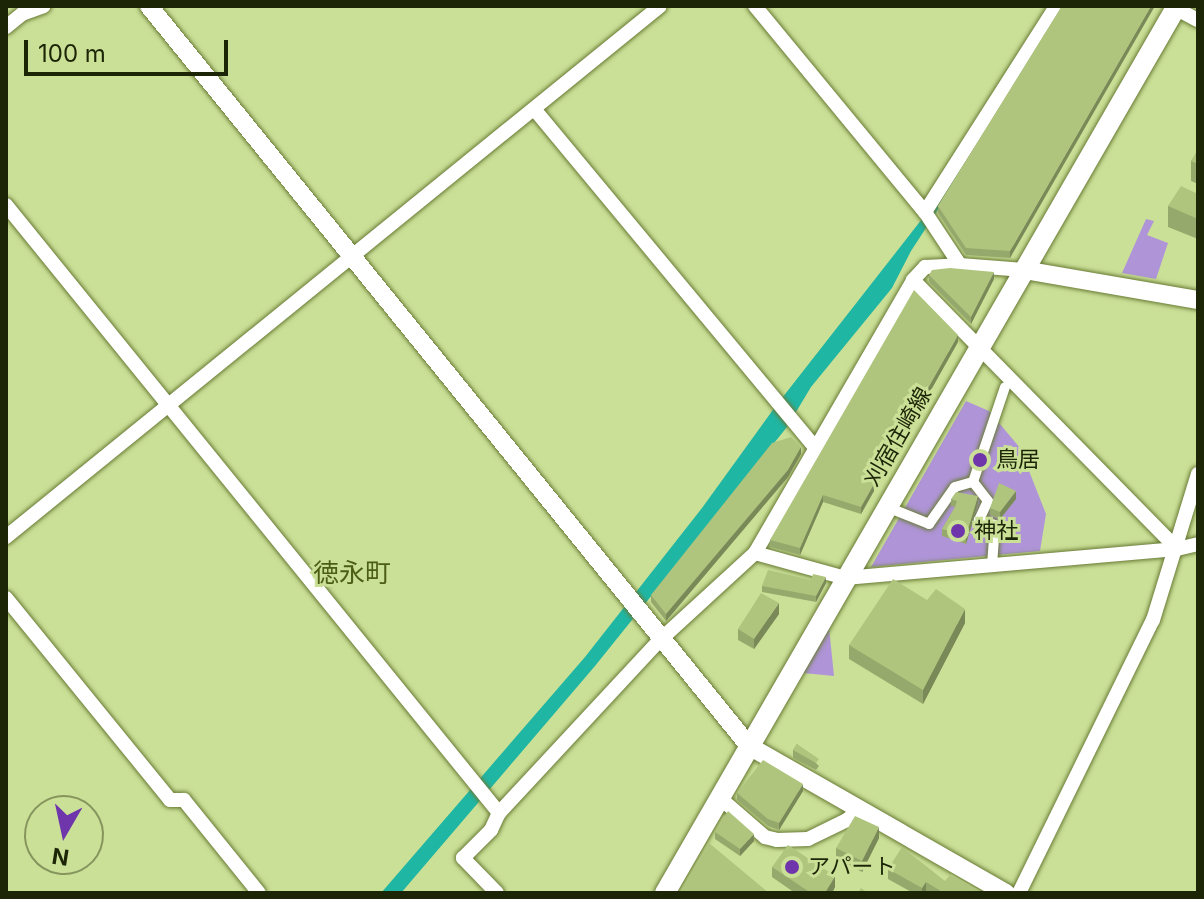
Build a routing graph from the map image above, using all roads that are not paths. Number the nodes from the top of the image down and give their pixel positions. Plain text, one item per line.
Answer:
1 (44, 6) edge
2 (149, 6) edge
3 (660, 6) edge
4 (755, 6) edge
5 (1056, 6) edge
6 (1176, 7) edge
7 (1198, 20) edge
8 (6, 27) edge
9 (535, 110) junction
10 (6, 205) edge
11 (925, 212) junction
12 (355, 257) junction
13 (960, 265) junction
14 (1024, 270) junction
15 (913, 280) junction
16 (1198, 300) edge
17 (978, 346) junction
18 (1005, 387) dead end
19 (168, 403) junction
20 (816, 449) junction
21 (1198, 474) edge
22 (973, 482) junction
23 (892, 509) dead end
24 (6, 537) edge
25 (1198, 544) edge
26 (1177, 549) junction
27 (755, 553) junction
28 (992, 565) junction
29 (845, 578) junction
30 (6, 598) edge
31 (660, 640) junction
32 (749, 746) junction
33 (720, 798) junction
34 (858, 810) junction
35 (499, 813) junction
36 (259, 893) edge
37 (497, 893) edge
38 (665, 893) edge
39 (1006, 893) edge
40 (1019, 893) edge

1 - 8 street
2 - 12 street
3 - 9 street
4 - 11 street
5 - 11 street
6 - 7 street
6 - 14 main road, 刈宿住崎線
9 - 12 street
9 - 20 street
10 - 19 street
11 - 13 street
12 - 19 street
12 - 31 street
13 - 14 street
13 - 15 street
14 - 16 street
14 - 17 main road, 刈宿住崎線
15 - 17 street
15 - 20 street
17 - 26 street
17 - 29 main road, 刈宿住崎線
18 - 22 street
19 - 24 street
19 - 35 street
20 - 27 street
21 - 26 street
22 - 23 street
22 - 28 street
25 - 26 street
26 - 28 street
26 - 40 street
27 - 29 street
27 - 31 street
28 - 29 street
29 - 32 main road, 刈宿住崎線
30 - 36 street
31 - 32 street
31 - 35 street
32 - 33 main road, 刈宿住崎線
32 - 34 street
33 - 34 street
33 - 38 main road, 刈宿住崎線
34 - 39 street
35 - 37 street

